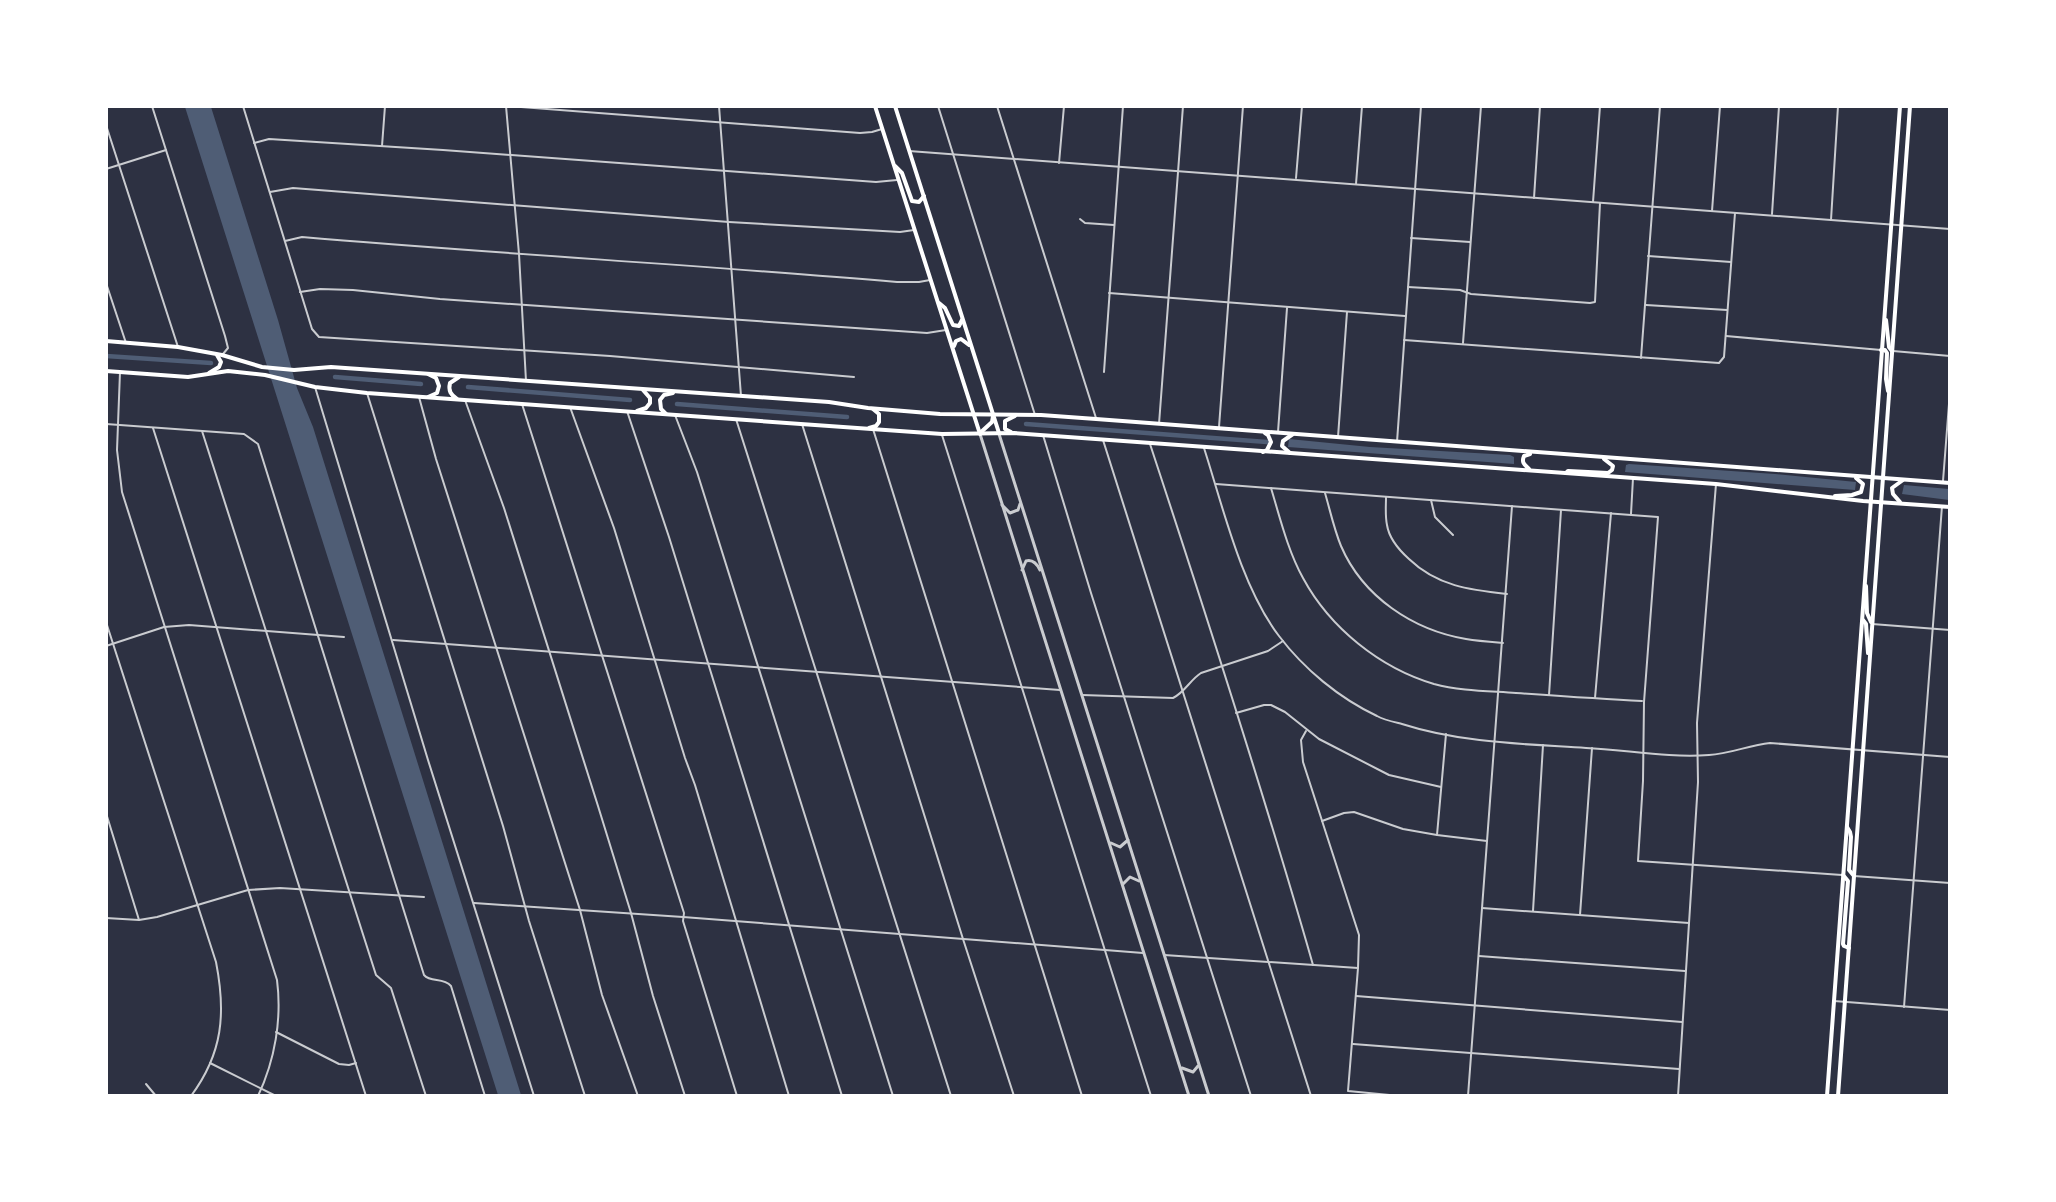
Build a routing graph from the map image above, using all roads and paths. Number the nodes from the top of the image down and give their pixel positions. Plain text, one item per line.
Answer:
1 (152, 106) edge
2 (243, 106) edge
3 (385, 106) edge
4 (506, 106) edge
5 (719, 106) edge
6 (875, 106) edge
7 (895, 106) edge
8 (938, 106) edge
9 (997, 106) edge
10 (1064, 106) edge
11 (1123, 106) edge
12 (1183, 106) edge
13 (1243, 106) edge
14 (1302, 106) edge
15 (1362, 106) edge
16 (1421, 106) edge
17 (1481, 106) edge
18 (1540, 106) edge
19 (1600, 106) edge
20 (1660, 106) edge
21 (1720, 106) edge
22 (1779, 106) edge
23 (1838, 106) edge
24 (1900, 106) edge
25 (1910, 106) edge
26 (720, 122) junction
27 (106, 125) edge
28 (882, 129) junction
29 (254, 142) junction
30 (382, 146) junction
31 (166, 150) junction
32 (909, 152) junction
33 (953, 154) junction
34 (510, 156) junction
35 (1013, 159) junction
36 (1059, 163) junction
37 (120, 164) junction
38 (894, 165) junction
39 (1118, 168) junction
40 (106, 169) edge
41 (725, 172) junction
42 (1178, 172) junction
43 (1237, 176) junction
44 (898, 180) junction
45 (1296, 180) junction
46 (1356, 185) junction
47 (1415, 189) junction
48 (270, 192) junction
49 (1474, 194) junction
50 (924, 196) junction
51 (1534, 198) junction
52 (1593, 202) junction
53 (1600, 203) junction
54 (515, 205) junction
55 (1652, 206) junction
56 (1712, 211) junction
57 (1735, 213) junction
58 (1772, 216) junction
59 (1080, 219) dead end
60 (1831, 220) junction
61 (729, 222) junction
62 (1890, 224) junction
63 (1114, 225) junction
64 (1901, 225) junction
65 (1950, 229) edge
66 (914, 230) junction
67 (1411, 238) junction
68 (285, 241) junction
69 (1470, 242) junction
70 (519, 254) junction
71 (1648, 256) junction
72 (1731, 262) junction
73 (733, 267) junction
74 (931, 280) junction
75 (106, 283) edge
76 (1407, 287) junction
77 (300, 292) junction
78 (1109, 293) junction
79 (1466, 293) junction
80 (1168, 298) junction
81 (938, 302) junction
82 (1228, 303) junction
83 (522, 304) junction
84 (1645, 304) junction
85 (1287, 308) junction
86 (1727, 310) junction
87 (1884, 310) junction
88 (1347, 312) junction
89 (1405, 316) junction
90 (736, 318) junction
91 (963, 319) junction
92 (948, 330) junction
93 (1725, 336) junction
94 (1404, 340) junction
95 (106, 341) edge
96 (126, 342) junction
97 (1463, 344) junction
98 (178, 347) junction
99 (972, 348) junction
100 (1881, 350) junction
101 (524, 351) junction
102 (954, 351) junction
103 (1892, 351) junction
104 (219, 355) junction
105 (1950, 356) edge
106 (1641, 358) junction
107 (739, 367) junction
108 (106, 371) edge
109 (120, 372) junction
110 (1104, 372) dead end
111 (426, 373) junction
112 (206, 374) junction
113 (463, 376) junction
114 (854, 377) dead end
115 (526, 381) junction
116 (315, 387) junction
117 (643, 389) junction
118 (680, 392) junction
119 (1950, 392) edge
120 (367, 393) junction
121 (741, 396) junction
122 (418, 397) junction
123 (428, 397) junction
124 (1889, 398) junction
125 (458, 400) junction
126 (465, 400) junction
127 (522, 404) junction
128 (570, 407) junction
129 (873, 408) junction
130 (627, 411) junction
131 (633, 412) junction
132 (666, 414) junction
133 (675, 415) junction
134 (973, 415) junction
135 (993, 415) junction
136 (1018, 415) junction
137 (1035, 415) junction
138 (736, 419) junction
139 (1096, 419) junction
140 (106, 424) edge
141 (802, 424) junction
142 (1159, 424) junction
143 (117, 425) junction
144 (153, 428) junction
145 (1219, 428) junction
146 (862, 429) junction
147 (873, 429) junction
148 (202, 431) junction
149 (1262, 431) junction
150 (1278, 432) junction
151 (999, 433) junction
152 (1014, 433) junction
153 (942, 434) junction
154 (980, 434) junction
155 (1294, 434) junction
156 (1042, 435) junction
157 (1338, 437) junction
158 (1103, 440) junction
159 (1397, 442) junction
160 (1150, 443) junction
161 (1204, 448) junction
162 (1262, 452) junction
163 (1292, 454) junction
164 (1549, 454) junction
165 (1600, 458) junction
166 (1531, 471) junction
167 (1565, 473) junction
168 (1854, 476) junction
169 (1872, 477) junction
170 (1633, 478) junction
171 (1883, 478) junction
172 (1904, 480) junction
173 (1943, 482) junction
174 (1950, 483) edge
175 (1216, 484) junction
176 (1716, 484) junction
177 (1271, 489) junction
178 (1325, 493) junction
179 (1825, 496) junction
180 (1386, 497) junction
181 (1431, 500) junction
182 (1869, 501) junction
183 (1021, 502) junction
184 (1881, 502) junction
185 (1901, 503) junction
186 (1001, 504) junction
187 (1512, 506) junction
188 (1942, 506) junction
189 (1950, 507) edge
190 (1561, 510) junction
191 (1611, 513) junction
192 (1631, 514) junction
193 (1454, 535) dead end
194 (1022, 570) junction
195 (1044, 577) junction
196 (1865, 579) junction
197 (1507, 594) junction
198 (1862, 618) junction
199 (106, 622) edge
200 (1872, 624) junction
201 (164, 627) junction
202 (217, 627) junction
203 (1933, 629) junction
204 (1950, 630) edge
205 (266, 631) junction
206 (318, 635) junction
207 (344, 637) dead end
208 (392, 640) junction
209 (1283, 641) junction
210 (1503, 643) junction
211 (114, 644) junction
212 (446, 644) junction
213 (106, 646) edge
214 (497, 647) junction
215 (549, 651) junction
216 (602, 655) junction
217 (654, 659) junction
218 (1870, 659) junction
219 (707, 664) junction
220 (1223, 666) junction
221 (758, 668) junction
222 (817, 672) junction
223 (882, 678) junction
224 (952, 683) junction
225 (1023, 688) junction
226 (1060, 690) junction
227 (1183, 690) junction
228 (1499, 692) junction
229 (1082, 695) junction
230 (1549, 695) junction
231 (1125, 696) junction
232 (1595, 698) junction
233 (1644, 702) junction
234 (1236, 713) junction
235 (1306, 731) junction
236 (1446, 734) junction
237 (1495, 741) junction
238 (1543, 745) junction
239 (1592, 748) junction
240 (1852, 749) junction
241 (1864, 750) junction
242 (1644, 752) junction
243 (1697, 755) junction
244 (1924, 755) junction
245 (1950, 757) edge
246 (1441, 787) junction
247 (106, 813) edge
248 (1322, 821) junction
249 (1846, 826) junction
250 (1437, 835) junction
251 (1128, 840) junction
252 (1487, 841) junction
253 (1109, 842) junction
254 (1692, 866) junction
255 (1843, 875) junction
256 (1854, 876) junction
257 (1914, 881) junction
258 (1140, 882) junction
259 (1950, 883) edge
260 (1122, 885) junction
261 (299, 889) junction
262 (248, 890) junction
263 (350, 891) junction
264 (398, 895) junction
265 (424, 897) dead end
266 (474, 903) junction
267 (196, 904) junction
268 (524, 906) junction
269 (1482, 908) junction
270 (580, 910) junction
271 (1533, 911) junction
272 (631, 913) junction
273 (1580, 915) junction
274 (683, 917) junction
275 (106, 918) edge
276 (140, 920) junction
277 (736, 921) junction
278 (1689, 923) junction
279 (788, 925) junction
280 (839, 929) junction
281 (899, 933) junction
282 (963, 939) junction
283 (1035, 944) junction
284 (1849, 948) junction
285 (1105, 950) junction
286 (1143, 953) junction
287 (1164, 955) junction
288 (1479, 956) junction
289 (1208, 958) junction
290 (1268, 962) junction
291 (1313, 965) junction
292 (1358, 968) junction
293 (1685, 971) junction
294 (1356, 996) junction
295 (1834, 1001) junction
296 (1845, 1002) junction
297 (1475, 1005) junction
298 (1905, 1007) junction
299 (1950, 1010) edge
300 (1682, 1022) junction
301 (276, 1032) junction
302 (1353, 1044) junction
303 (1471, 1054) junction
304 (356, 1062) junction
305 (210, 1063) junction
306 (1199, 1064) junction
307 (1180, 1066) junction
308 (1680, 1069) junction
309 (146, 1084) dead end
310 (261, 1088) junction
311 (156, 1095) edge
312 (191, 1095) edge
313 (258, 1095) edge
314 (276, 1095) edge
315 (366, 1095) edge
316 (426, 1095) edge
317 (485, 1095) edge
318 (534, 1095) edge
319 (585, 1095) edge
320 (638, 1095) edge
321 (686, 1095) edge
322 (737, 1095) edge
323 (789, 1095) edge
324 (842, 1095) edge
325 (893, 1095) edge
326 (951, 1095) edge
327 (1014, 1095) edge
328 (1082, 1095) edge
329 (1151, 1095) edge
330 (1189, 1095) edge
331 (1209, 1095) edge
332 (1251, 1095) edge
333 (1311, 1095) edge
334 (1400, 1095) edge
335 (1468, 1095) edge
336 (1677, 1095) edge
337 (1827, 1095) edge
338 (1838, 1095) edge

1 - 31 street
2 - 29 street
3 - 30 street
4 - 26 street
4 - 34 street
5 - 26 street
6 - 28 main road
7 - 32 main road
8 - 33 street
9 - 35 street
10 - 36 street
11 - 39 street
12 - 42 street
13 - 43 street
14 - 45 street
15 - 46 street
16 - 47 street
17 - 49 street
18 - 51 street
19 - 52 street
20 - 55 street
21 - 56 street
22 - 58 street
23 - 60 street
24 - 62 main road
25 - 64 main road
26 - 28 street
26 - 41 street
27 - 37 street
28 - 38 main road
29 - 30 street
29 - 48 street
30 - 34 street
31 - 37 street
31 - 104 street
32 - 33 street
32 - 50 main road
33 - 35 street
33 - 137 street
34 - 41 street
34 - 54 street
35 - 36 street
35 - 139 street
36 - 39 street
37 - 40 street
37 - 98 street
38 - 44 main road
38 - 50 main road
39 - 42 street
39 - 63 street
41 - 44 street
41 - 61 street
42 - 43 street
42 - 80 street
43 - 45 street
43 - 82 street
44 - 66 main road
45 - 46 street
46 - 47 street
47 - 49 street
47 - 67 street
48 - 54 street
48 - 68 street
49 - 51 street
49 - 69 street
50 - 91 main road
51 - 52 street
52 - 53 street
53 - 55 street
53 - 79 street
54 - 61 street
54 - 70 street
55 - 56 street
55 - 71 street
56 - 57 street
57 - 58 street
57 - 72 street
58 - 60 street
59 - 63 street
60 - 62 street
61 - 66 street
61 - 73 street
62 - 64 street
62 - 87 main road
63 - 78 street
64 - 65 street
64 - 103 main road
66 - 74 main road
67 - 69 street
67 - 76 street
68 - 70 street
68 - 77 street
69 - 79 street
70 - 73 street
70 - 83 street
71 - 72 street
71 - 84 street
72 - 86 street
73 - 74 street
73 - 90 street
74 - 81 main road
75 - 96 street
76 - 79 street
76 - 89 street
77 - 83 street
77 - 101 street
78 - 80 street
78 - 110 street
79 - 97 street
80 - 82 street
80 - 142 street
81 - 91 main road
81 - 92 main road
82 - 85 street
82 - 145 street
83 - 90 street
83 - 101 street
84 - 86 street
84 - 106 street
85 - 88 street
85 - 150 street
86 - 93 street
87 - 100 main road
87 - 103 main road
88 - 89 street
88 - 157 street
89 - 94 street
90 - 92 street
90 - 107 street
91 - 99 main road
92 - 102 main road
93 - 100 street
93 - 106 street
94 - 97 street
94 - 159 street
95 - 96 main road
96 - 98 main road
97 - 106 street
98 - 104 main road
99 - 102 main road
99 - 135 main road
100 - 124 main road
100 - 169 main road
101 - 107 street
101 - 115 street
102 - 134 main road
103 - 105 street
103 - 124 main road
104 - 111 main road
104 - 112 main road
107 - 114 street
107 - 121 street
108 - 109 main road
109 - 112 main road
109 - 143 street
111 - 113 main road
111 - 123 main road
112 - 116 main road
113 - 115 main road
113 - 125 main road
115 - 117 main road
116 - 120 main road
116 - 208 street
117 - 118 main road
117 - 131 main road
118 - 121 main road
118 - 132 main road
119 - 173 street
120 - 122 main road
120 - 212 street
121 - 129 main road
122 - 123 main road
122 - 214 street
123 - 125 main road
124 - 171 main road
125 - 126 main road
126 - 127 main road
126 - 215 street
127 - 128 main road
127 - 216 street
128 - 130 main road
128 - 217 street
129 - 134 main road
129 - 146 main road
130 - 131 main road
130 - 219 street
131 - 132 main road
132 - 133 main road
133 - 138 main road
133 - 221 street
134 - 135 main road
134 - 154 main road
135 - 136 main road
135 - 151 main road
135 - 154 main road
136 - 137 main road
136 - 152 main road
137 - 139 main road
138 - 141 main road
138 - 222 street
139 - 142 main road
140 - 143 street
141 - 146 main road
141 - 223 street
142 - 145 main road
143 - 144 street
143 - 201 street
144 - 148 street
144 - 202 street
145 - 149 main road
146 - 147 main road
147 - 153 main road
147 - 224 street
148 - 205 street
148 - 206 street
149 - 150 main road
149 - 162 main road
150 - 155 main road
151 - 152 main road
151 - 154 main road
151 - 183 street
152 - 156 main road
153 - 154 main road
153 - 225 street
154 - 186 street
155 - 157 main road
155 - 163 main road
156 - 158 main road
156 - 231 street
157 - 159 main road
158 - 160 main road
158 - 227 street
159 - 164 main road
160 - 161 main road
160 - 220 street
161 - 162 main road
161 - 175 street
162 - 163 main road
163 - 166 main road
164 - 165 main road
164 - 166 main road
165 - 167 main road
165 - 168 main road
166 - 167 main road
167 - 170 main road
168 - 169 main road
168 - 179 main road
169 - 171 main road
169 - 182 main road
170 - 176 main road
170 - 192 street
171 - 172 main road
171 - 184 main road
172 - 173 main road
172 - 185 main road
173 - 174 main road
175 - 177 street
175 - 209 street
176 - 179 main road
176 - 243 street
177 - 178 street
177 - 228 street
178 - 180 street
178 - 210 street
179 - 182 main road
180 - 181 street
180 - 197 street
181 - 187 street
181 - 193 street
182 - 184 main road
182 - 196 main road
183 - 186 street
183 - 195 street
184 - 185 main road
184 - 200 main road
185 - 188 main road
186 - 194 street
187 - 190 street
187 - 197 street
188 - 189 main road
188 - 203 street
190 - 191 street
190 - 230 street
191 - 192 street
191 - 232 street
192 - 233 street
194 - 195 street
194 - 226 street
195 - 229 street
196 - 198 main road
196 - 200 main road
197 - 210 street
198 - 218 main road
198 - 240 main road
199 - 211 street
200 - 203 street
200 - 218 main road
201 - 202 street
201 - 211 street
201 - 262 street
202 - 205 street
202 - 261 street
203 - 204 street
203 - 244 street
205 - 206 street
205 - 263 street
206 - 207 street
206 - 264 street
208 - 212 street
208 - 266 street
209 - 220 street
209 - 236 street
210 - 228 street
211 - 213 street
211 - 267 street
212 - 214 street
212 - 268 street
214 - 215 street
214 - 270 street
215 - 216 street
215 - 272 street
216 - 217 street
216 - 274 street
217 - 219 street
217 - 277 street
218 - 241 main road
219 - 221 street
219 - 279 street
220 - 227 street
220 - 234 street
221 - 222 street
221 - 280 street
222 - 223 street
222 - 281 street
223 - 224 street
223 - 282 street
224 - 225 street
224 - 283 street
225 - 226 street
225 - 285 street
226 - 253 street
227 - 231 street
227 - 290 street
228 - 230 street
228 - 237 street
229 - 231 street
229 - 251 street
230 - 232 street
231 - 289 street
232 - 233 street
233 - 242 street
234 - 235 street
234 - 291 street
235 - 246 street
235 - 248 street
236 - 237 street
236 - 246 street
237 - 238 street
237 - 252 street
238 - 239 street
238 - 271 street
239 - 242 street
239 - 273 street
240 - 241 street
240 - 243 street
240 - 249 main road
241 - 244 street
241 - 256 main road
242 - 243 street
242 - 254 street
243 - 254 street
244 - 245 street
244 - 257 street
246 - 250 street
247 - 276 street
248 - 250 street
248 - 292 street
249 - 255 main road
249 - 256 main road
250 - 252 street
251 - 253 street
251 - 258 street
252 - 269 street
253 - 260 street
254 - 255 street
254 - 278 street
255 - 284 main road
255 - 295 main road
256 - 257 street
256 - 284 main road
257 - 259 street
257 - 298 street
258 - 260 street
258 - 287 street
260 - 286 street
261 - 262 street
261 - 263 street
261 - 304 street
262 - 267 street
262 - 301 street
263 - 264 street
263 - 316 street
264 - 265 street
264 - 317 street
266 - 268 street
266 - 318 street
267 - 276 street
267 - 305 street
268 - 270 street
268 - 319 street
269 - 271 street
269 - 288 street
270 - 272 street
270 - 320 street
271 - 273 street
272 - 274 street
272 - 321 street
273 - 278 street
274 - 277 street
274 - 322 street
275 - 276 street
277 - 279 street
277 - 323 street
278 - 293 street
279 - 280 street
279 - 324 street
280 - 281 street
280 - 325 street
281 - 282 street
281 - 326 street
282 - 283 street
282 - 327 street
283 - 285 street
283 - 328 street
284 - 296 main road
285 - 286 street
285 - 329 street
286 - 307 street
287 - 289 street
287 - 306 street
288 - 293 street
288 - 297 street
289 - 290 street
289 - 332 street
290 - 291 street
290 - 333 street
291 - 292 street
292 - 294 street
293 - 300 street
294 - 297 street
294 - 302 street
295 - 296 street
295 - 337 main road
296 - 298 street
296 - 338 main road
297 - 300 street
297 - 303 street
298 - 299 street
300 - 308 street
301 - 304 street
301 - 310 street
302 - 303 street
302 - 334 street
303 - 308 street
303 - 335 street
304 - 315 street
305 - 310 street
305 - 312 street
306 - 307 street
306 - 331 street
307 - 330 street
308 - 336 street
309 - 311 street
310 - 313 street
310 - 314 street

